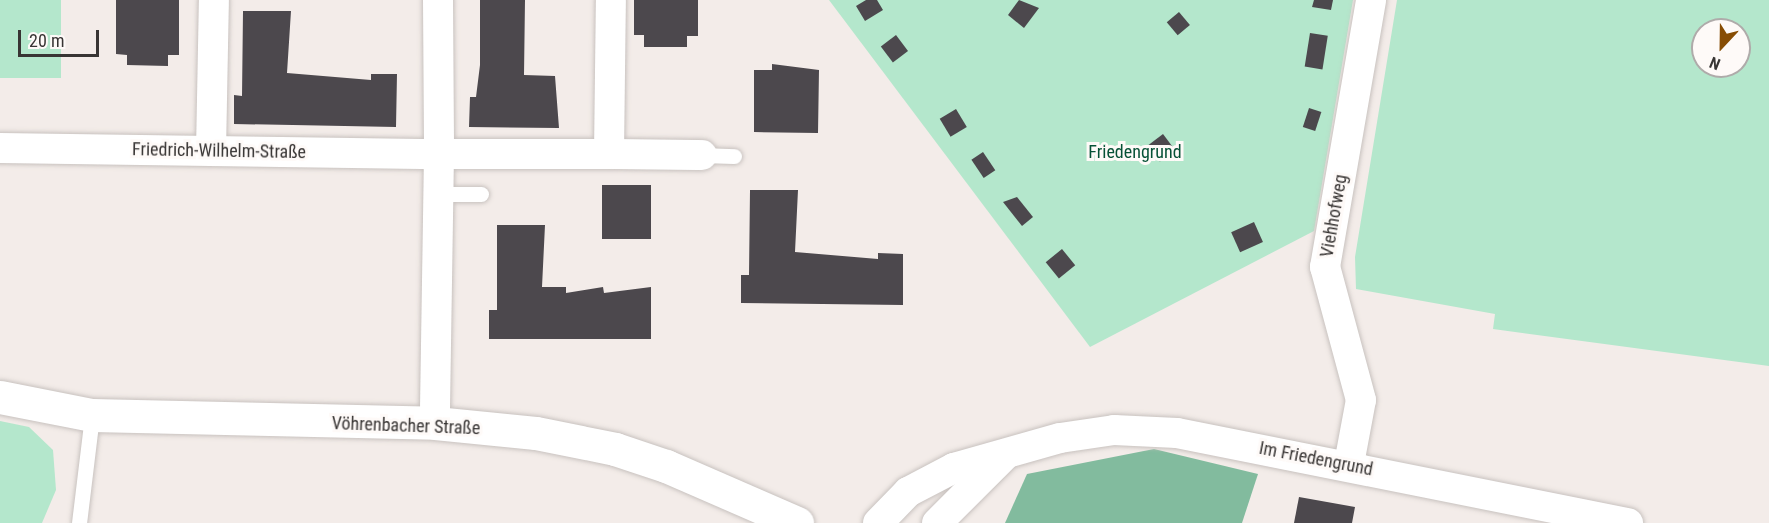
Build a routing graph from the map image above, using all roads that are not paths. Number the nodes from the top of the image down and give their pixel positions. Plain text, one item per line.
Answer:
1 (214, 0) edge
2 (438, 0) edge
3 (611, 0) edge
4 (1371, 0) edge
5 (0, 148) edge
6 (211, 151) junction
7 (439, 154) junction
8 (609, 154) junction
9 (702, 155) joint
10 (734, 156) dead end
11 (439, 194) junction
12 (480, 194) dead end
13 (0, 398) edge
14 (92, 415) junction
15 (435, 423) junction
16 (1004, 456) junction
17 (1349, 464) junction
18 (79, 523) edge
19 (797, 523) edge
20 (878, 523) edge
21 (937, 523) edge
22 (966, 523) edge
23 (1628, 523) edge

1 - 6 street
2 - 7 street
3 - 8 street
4 - 17 street, Viehhofweg
5 - 6 street, Friedrich-Wilhelm-Straße
6 - 7 street, Friedrich-Wilhelm-Straße
7 - 8 street, Friedrich-Wilhelm-Straße
7 - 11 street
8 - 9 street, Friedrich-Wilhelm-Straße
9 - 10 lane
11 - 12 lane
11 - 15 street
13 - 14 street, Vöhrenbacher Straße
14 - 15 street, Vöhrenbacher Straße
14 - 18 lane
15 - 19 street, Vöhrenbacher Straße
16 - 17 street, Im Friedengrund
16 - 20 street, Im Friedengrund
16 - 21 street, Im Friedengrund
16 - 22 street
17 - 23 street, Im Friedengrund

